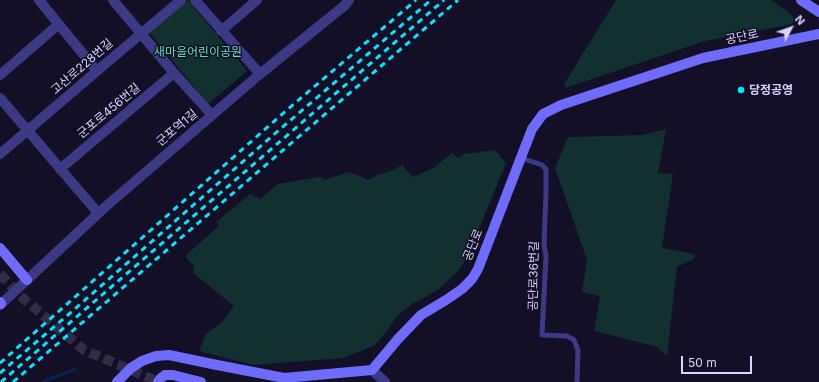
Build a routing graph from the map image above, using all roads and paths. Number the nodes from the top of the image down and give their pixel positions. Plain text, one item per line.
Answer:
1 (39, 0) edge
2 (113, 0) edge
3 (181, 0) edge
4 (195, 0) edge
5 (257, 0) edge
6 (349, 0) edge
7 (801, 0) edge
8 (819, 12) edge
9 (59, 24) junction
10 (221, 31) junction
11 (141, 34) junction
12 (819, 34) edge
13 (97, 70) junction
14 (174, 73) junction
15 (260, 74) junction
16 (0, 75) edge
17 (0, 98) edge
18 (212, 115) junction
19 (28, 131) junction
20 (0, 154) edge
21 (521, 158) junction
22 (60, 169) junction
23 (98, 213) junction
24 (0, 248) edge
25 (27, 280) junction
26 (0, 304) edge
27 (372, 370) junction
28 (117, 382) edge
29 (158, 382) edge
30 (201, 382) edge
31 (385, 382) edge
32 (577, 382) edge

1 - 9 street
2 - 11 street
3 - 11 street, 고산로228번길
4 - 10 street
5 - 10 street
6 - 15 street, 군포역1길
7 - 8 street
9 - 13 street
9 - 16 street
10 - 15 street
11 - 13 street, 고산로228번길
11 - 14 street
12 - 21 street, 공단로
13 - 19 street, 고산로228번길
14 - 18 street
14 - 22 street, 군포로456번길
15 - 18 street, 군포역1길
17 - 19 street
18 - 23 street, 군포역1길
19 - 20 street, 고산로228번길
19 - 22 street
21 - 27 street, 공단로
21 - 32 lane, 공단로36번길
22 - 23 street
23 - 25 street, 군포역1길
24 - 25 street
25 - 26 street, 군포역1길
27 - 28 street
27 - 31 street
29 - 30 street

